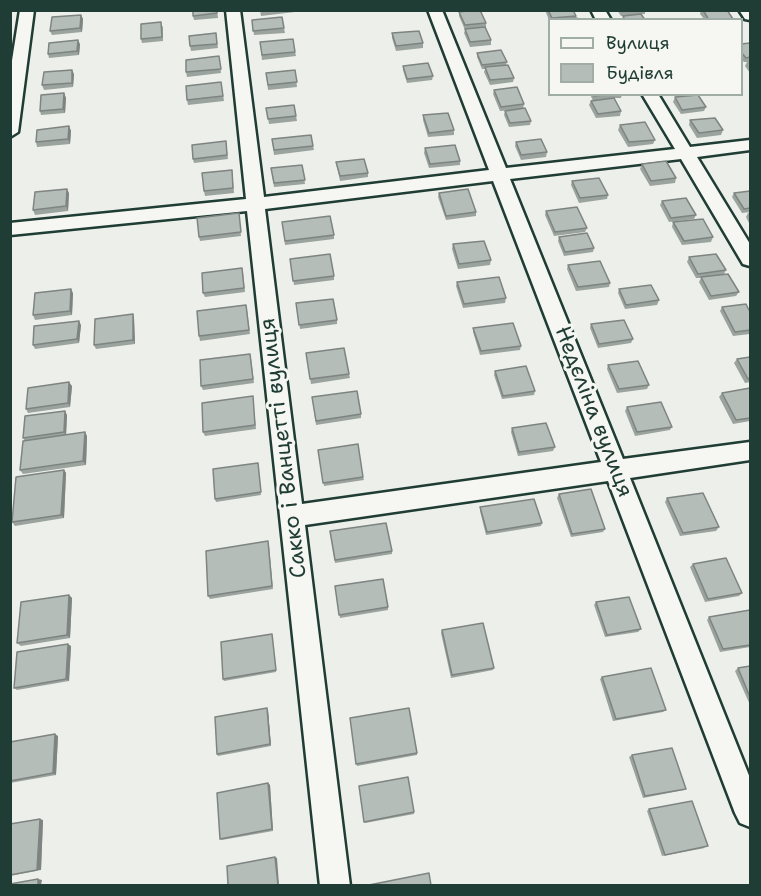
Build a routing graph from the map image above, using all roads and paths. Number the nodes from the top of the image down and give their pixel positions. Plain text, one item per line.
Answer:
1 (27, 10) edge
2 (232, 10) edge
3 (435, 10) edge
4 (746, 10) edge
5 (750, 16) edge
6 (651, 96) edge
7 (10, 132) edge
8 (750, 145) edge
9 (686, 152) junction
10 (500, 175) junction
11 (255, 204) junction
12 (10, 229) edge
13 (750, 259) edge
14 (750, 451) edge
15 (615, 470) junction
16 (292, 516) junction
17 (750, 813) edge
18 (335, 885) edge

1 - 7 street
2 - 11 street, Сакко і Ванцетті вулиця
3 - 10 street, Недєліна вулиця
4 - 5 street
6 - 9 street
8 - 9 street
9 - 10 street
9 - 13 street
10 - 11 street
10 - 15 street, Недєліна вулиця
11 - 12 street
11 - 16 street, Сакко і Ванцетті вулиця
14 - 15 street
15 - 16 street
15 - 17 street, Недєліна вулиця
16 - 18 street, Сакко і Ванцетті вулиця

